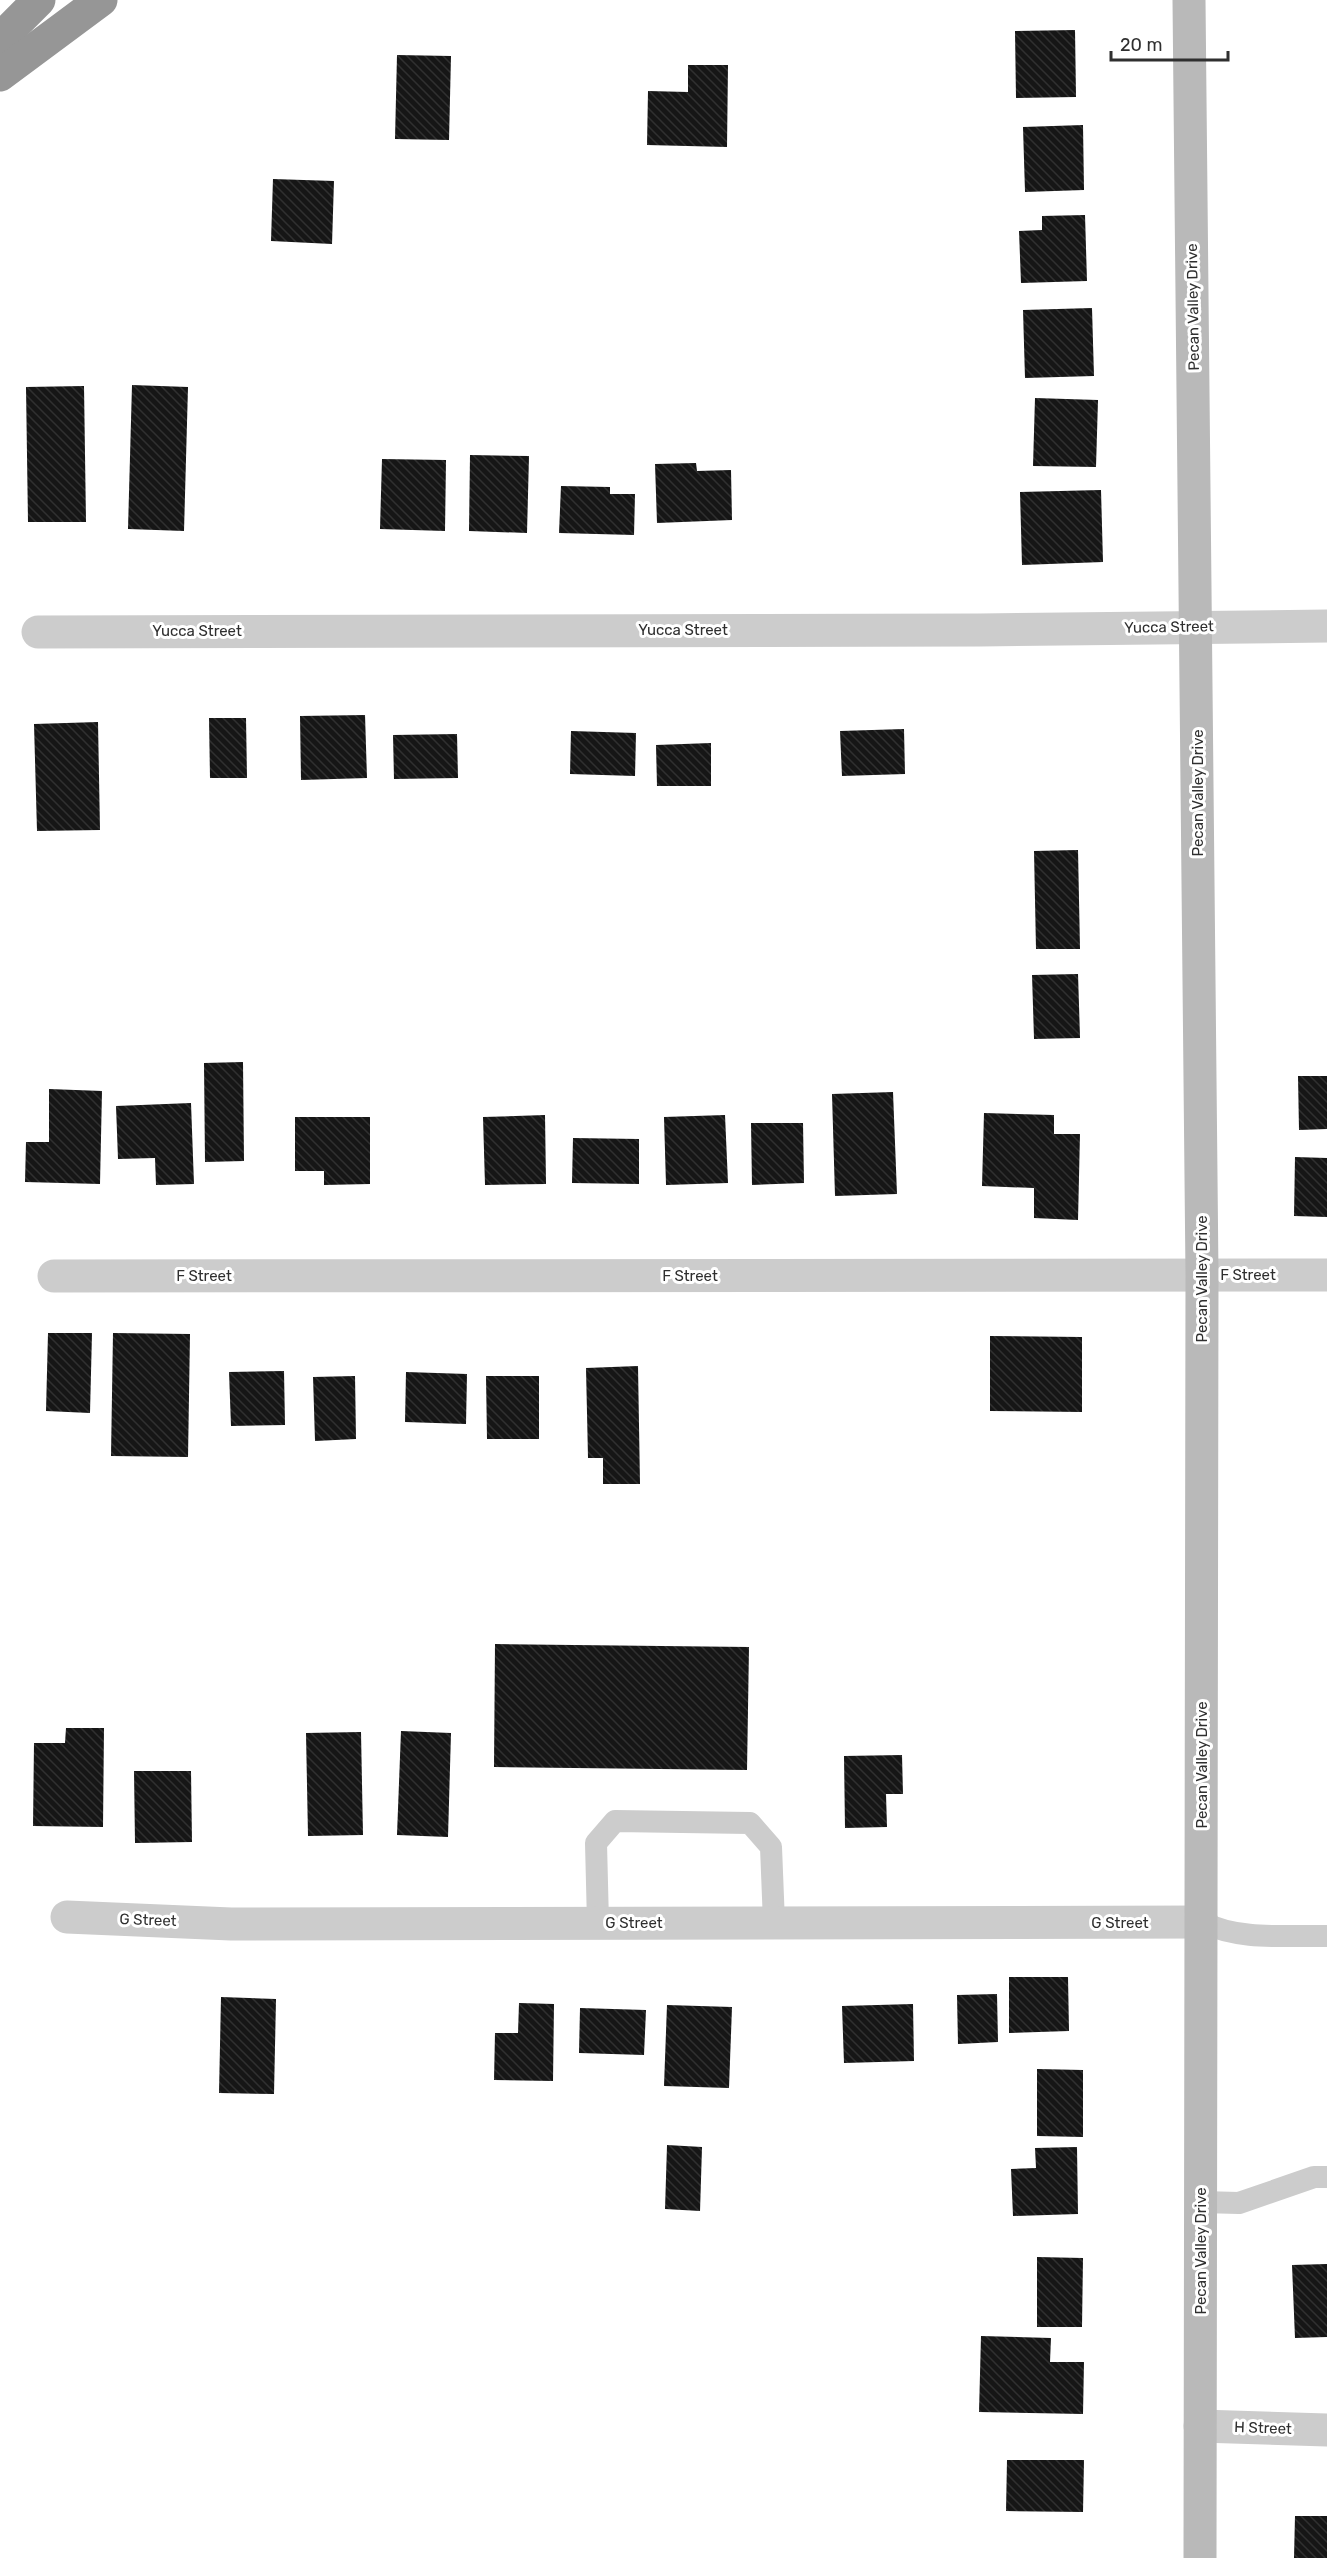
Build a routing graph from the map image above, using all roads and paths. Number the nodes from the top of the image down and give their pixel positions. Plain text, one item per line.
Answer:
1 (39, 0) edge
2 (101, 0) edge
3 (1189, 0) edge
4 (0, 39) edge
5 (0, 75) edge
6 (1327, 626) edge
7 (1197, 627) junction
8 (38, 632) dead end
9 (1202, 1275) junction
10 (1327, 1275) edge
11 (54, 1276) dead end
12 (67, 1917) dead end
13 (1202, 1922) junction
14 (598, 1923) junction
15 (774, 1923) junction
16 (1327, 1936) edge
17 (1327, 2177) edge
18 (1201, 2202) junction
19 (1200, 2426) junction
20 (1327, 2430) edge
21 (1200, 2558) edge

1 - 4 highway
2 - 5 highway
3 - 7 main road, Pecan Valley Drive
6 - 7 street, Yucca Street
7 - 8 street, Yucca Street
7 - 9 main road, Pecan Valley Drive
9 - 10 street, F Street
9 - 11 street, F Street
9 - 13 main road, Pecan Valley Drive
12 - 14 street, G Street
13 - 15 street, G Street
13 - 16 lane
13 - 18 main road, Pecan Valley Drive
14 - 15 street, G Street
14 - 15 lane
17 - 18 lane
18 - 19 main road, Pecan Valley Drive
19 - 20 street, H Street
19 - 21 main road, Pecan Valley Drive

